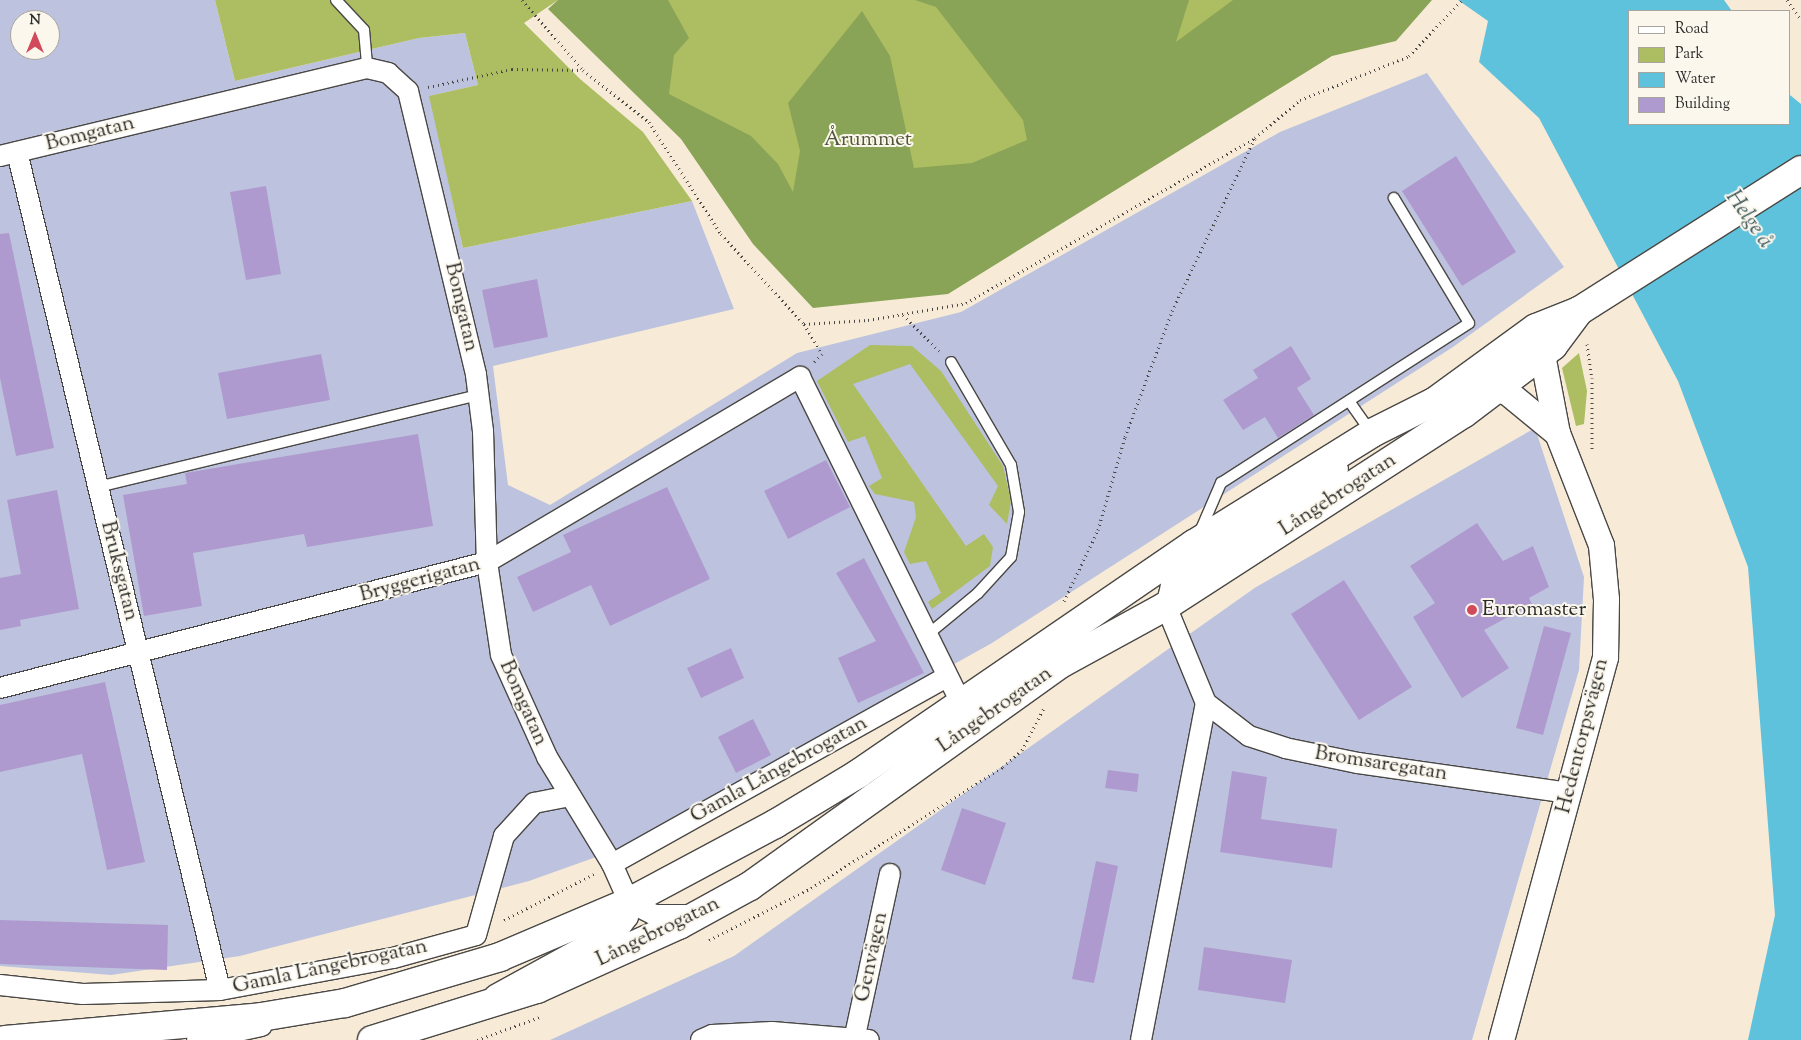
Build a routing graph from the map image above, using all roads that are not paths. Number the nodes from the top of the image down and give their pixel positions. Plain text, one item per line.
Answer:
1 (336, 0) edge
2 (367, 68) junction
3 (9, 154) edge
4 (1801, 170) edge
5 (1394, 198) dead end
6 (1587, 305) junction
7 (1542, 354) junction
8 (951, 362) road end
9 (800, 377) joint
10 (1465, 379) junction
11 (1496, 389) junction
12 (479, 395) junction
13 (1348, 401) junction
14 (1434, 402) junction
15 (1372, 433) junction
16 (1558, 433) junction
17 (98, 486) junction
18 (1194, 544) junction
19 (487, 562) junction
20 (1166, 606) junction
21 (925, 637) junction
22 (139, 656) junction
23 (946, 677) junction
24 (0, 688) edge
25 (1206, 703) junction
26 (962, 705) junction
27 (1569, 793) junction
28 (570, 796) junction
29 (612, 864) junction
30 (890, 874) dead end
31 (629, 902) junction
32 (697, 915) junction
33 (0, 985) edge
34 (220, 990) junction
35 (306, 1010) junction
36 (466, 1014) junction
37 (20, 1039) edge
38 (859, 1039) edge
39 (197, 1040) edge
40 (372, 1040) edge
41 (701, 1040) edge
42 (1141, 1040) edge
43 (1501, 1040) edge

1 - 2 lane
2 - 3 street, Bomgatan
2 - 12 street, Bomgatan
3 - 17 street, Bruksgatan
4 - 6 main road, Långebrogatan
5 - 13 lane
6 - 7 main road, Långebrogatan
6 - 10 main road, Långebrogatan
7 - 11 main road, Långebrogatan
7 - 16 street, Hedentorpsvägen
8 - 21 lane
9 - 19 street, Bryggerigatan
9 - 21 street, Långebrogatan
10 - 11 street, Hedentorpsvägen
10 - 14 main road, Långebrogatan
11 - 16 street, Hedentorpsvägen
11 - 20 main road, Långebrogatan
12 - 17 lane
12 - 19 street, Bomgatan
13 - 15 lane
13 - 18 lane
14 - 15 main road, Långebrogatan
14 - 20 street
15 - 18 main road, Långebrogatan
16 - 27 street, Hedentorpsvägen
17 - 22 street, Bruksgatan
18 - 26 main road, Långebrogatan
19 - 22 street, Bryggerigatan
19 - 28 street, Bomgatan
20 - 25 street
20 - 32 main road, Långebrogatan
21 - 23 street, Långebrogatan
22 - 24 street, Bryggerigatan
22 - 34 street, Bruksgatan
23 - 26 street, Långebrogatan
23 - 29 street, Gamla Långebrogatan
25 - 27 street, Bromsaregatan
25 - 42 street
26 - 31 main road, Långebrogatan
27 - 43 street, Hedentorpsvägen
28 - 29 street, Bomgatan
28 - 34 street, Gamla Långebrogatan
29 - 31 street, Bomgatan
30 - 38 street, Genvägen
31 - 32 street
31 - 35 main road, Långebrogatan
31 - 36 street
32 - 36 main road, Långebrogatan
33 - 34 street, Gamla Långebrogatan
35 - 37 main road, Långebrogatan
35 - 39 street
36 - 40 main road, Långebrogatan
38 - 41 street

